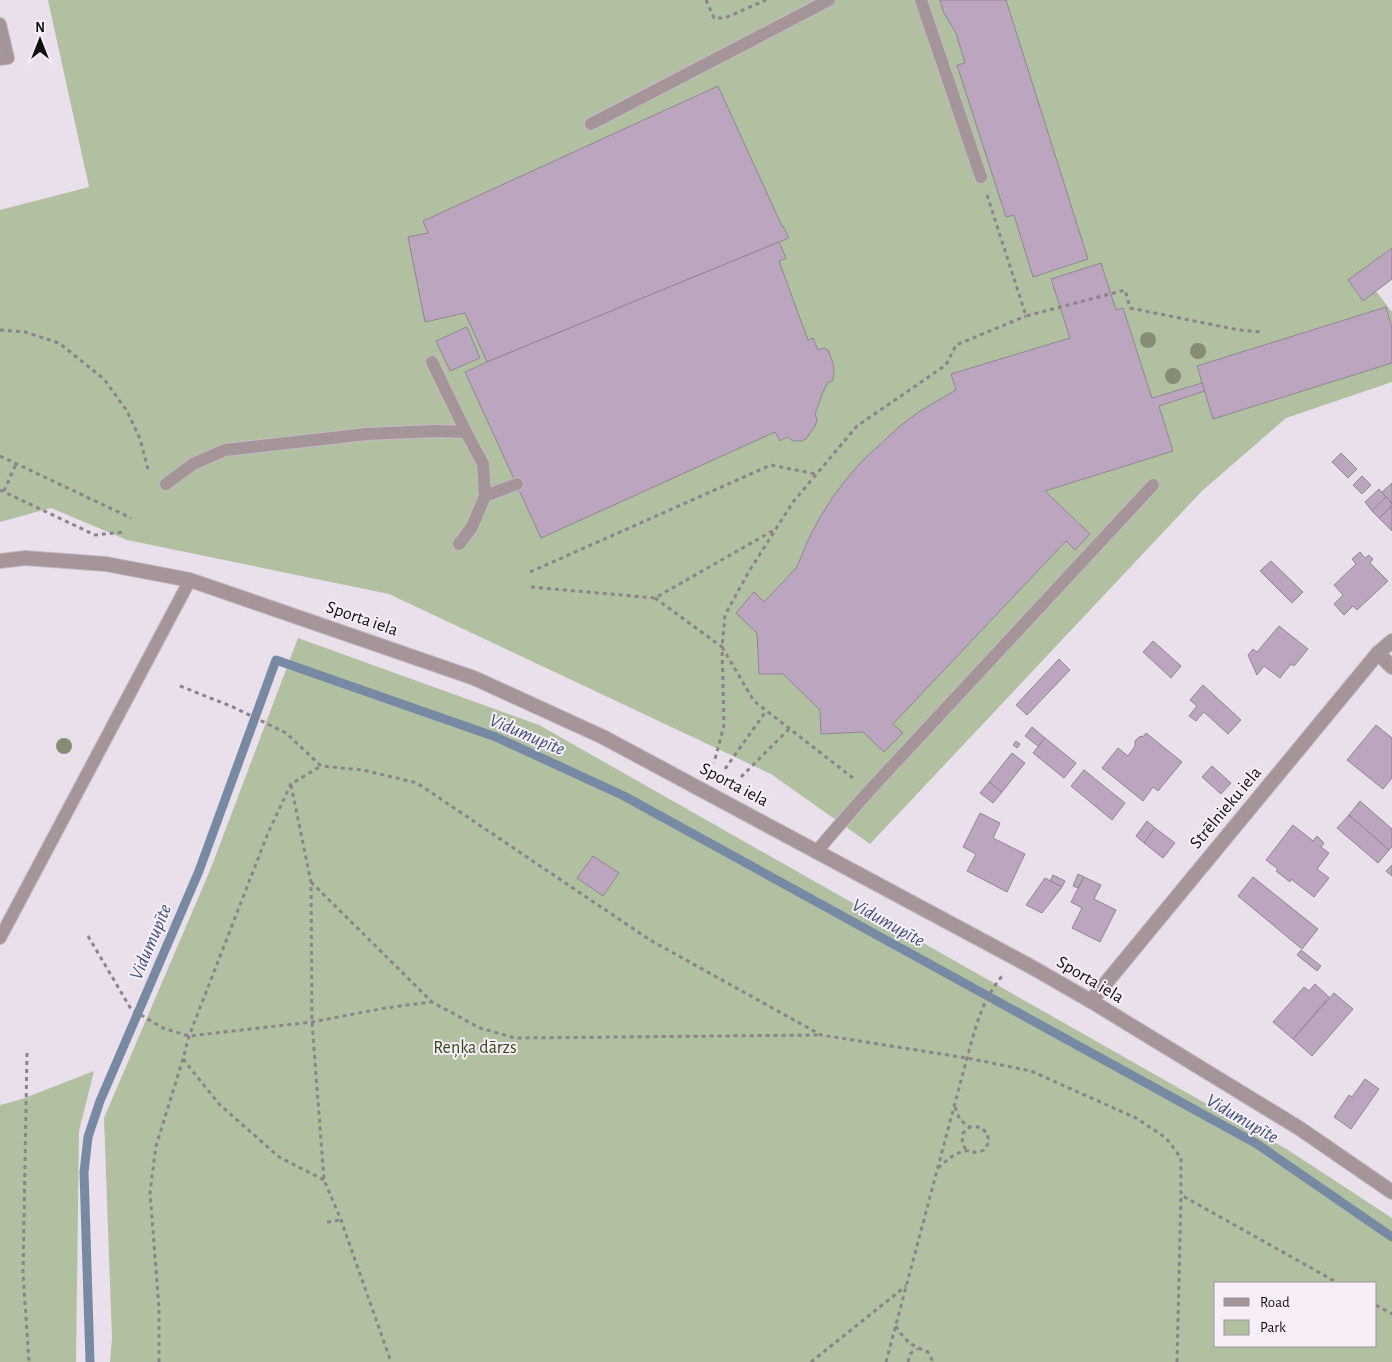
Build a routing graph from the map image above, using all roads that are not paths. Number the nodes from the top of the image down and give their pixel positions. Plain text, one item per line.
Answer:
1 (829, 0) edge
2 (921, 0) edge
3 (0, 24) edge
4 (0, 59) edge
5 (591, 124) dead end
6 (982, 178) road end
7 (432, 362) dead end
8 (466, 432) junction
9 (166, 484) dead end
10 (517, 484) dead end
11 (1153, 485) dead end
12 (485, 496) junction
13 (459, 544) dead end
14 (0, 561) edge
15 (190, 580) junction
16 (1392, 641) edge
17 (1378, 653) junction
18 (1392, 666) edge
19 (817, 851) junction
20 (0, 938) edge
21 (1091, 1001) junction
22 (1392, 1192) edge

1 - 5 lane
2 - 6 lane
3 - 4 lane
7 - 8 lane
8 - 9 lane
8 - 12 lane
10 - 12 lane
11 - 19 lane
12 - 13 lane
14 - 15 street, Sporta iela
15 - 19 street, Sporta iela
15 - 20 lane
16 - 17 street, Strēlnieku iela
17 - 18 street
17 - 21 street, Strēlnieku iela
19 - 21 street, Sporta iela
21 - 22 street, Sporta iela

